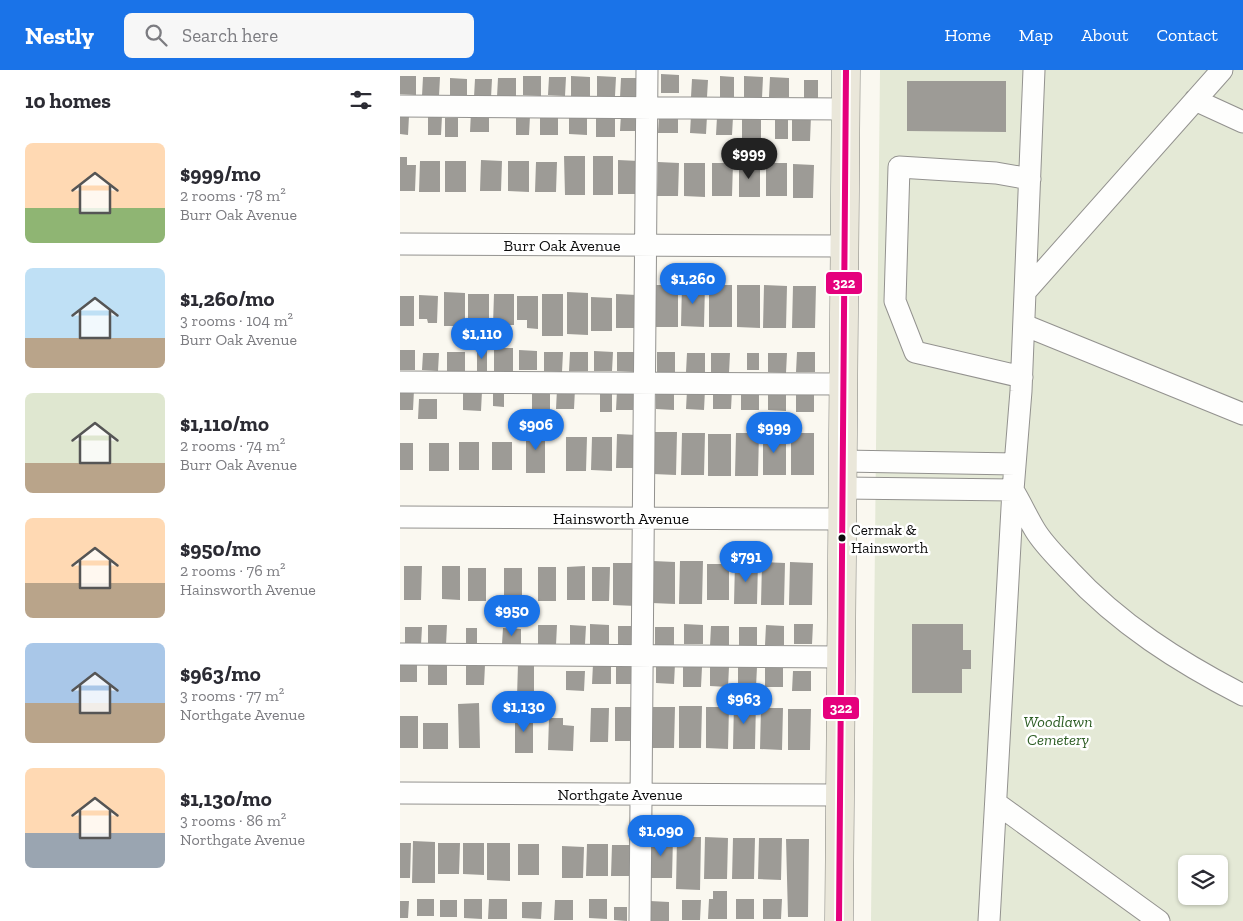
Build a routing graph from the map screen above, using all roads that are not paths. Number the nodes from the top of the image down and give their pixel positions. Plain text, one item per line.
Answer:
1 (647, 70) edge
2 (846, 70) edge
3 (1034, 70) edge
4 (1222, 70) edge
5 (1195, 100) junction
6 (400, 106) edge
7 (646, 108) junction
8 (846, 109) junction
9 (1243, 122) edge
10 (1030, 180) junction
11 (400, 244) edge
12 (645, 245) junction
13 (845, 246) junction
14 (1025, 292) junction
15 (1024, 325) junction
16 (1022, 377) junction
17 (400, 382) edge
18 (644, 383) junction
19 (844, 384) junction
20 (1243, 414) edge
21 (1015, 464) junction
22 (843, 475) junction
23 (1013, 490) junction
24 (400, 517) edge
25 (643, 518) junction
26 (842, 519) junction
27 (400, 654) edge
28 (642, 655) junction
29 (841, 657) junction
30 (1243, 695) edge
31 (400, 793) edge
32 (641, 794) junction
33 (840, 795) junction
34 (996, 803) junction
35 (640, 921) edge
36 (839, 921) edge
37 (990, 921) edge
38 (1159, 921) edge

1 - 7 street
2 - 8 main road
3 - 10 street
4 - 5 street
5 - 9 street
5 - 14 street
6 - 7 street
7 - 8 street
7 - 12 street
8 - 13 main road
10 - 14 street
10 - 16 street
11 - 12 street, Burr Oak Avenue
12 - 13 street, Burr Oak Avenue
12 - 18 street
13 - 19 main road
14 - 15 street
15 - 16 street
15 - 20 street
16 - 21 street
17 - 18 street
18 - 19 street
18 - 25 street
19 - 22 main road
21 - 22 street
21 - 23 street
22 - 23 street
22 - 26 main road
23 - 30 street
23 - 34 street
24 - 25 street, Hainsworth Avenue
25 - 26 street, Hainsworth Avenue
25 - 28 street
26 - 29 main road
27 - 28 street
28 - 29 street
28 - 32 street
29 - 33 main road
31 - 32 street, Northgate Avenue
32 - 33 street, Northgate Avenue
32 - 35 street
33 - 36 main road
34 - 37 street
34 - 38 street

